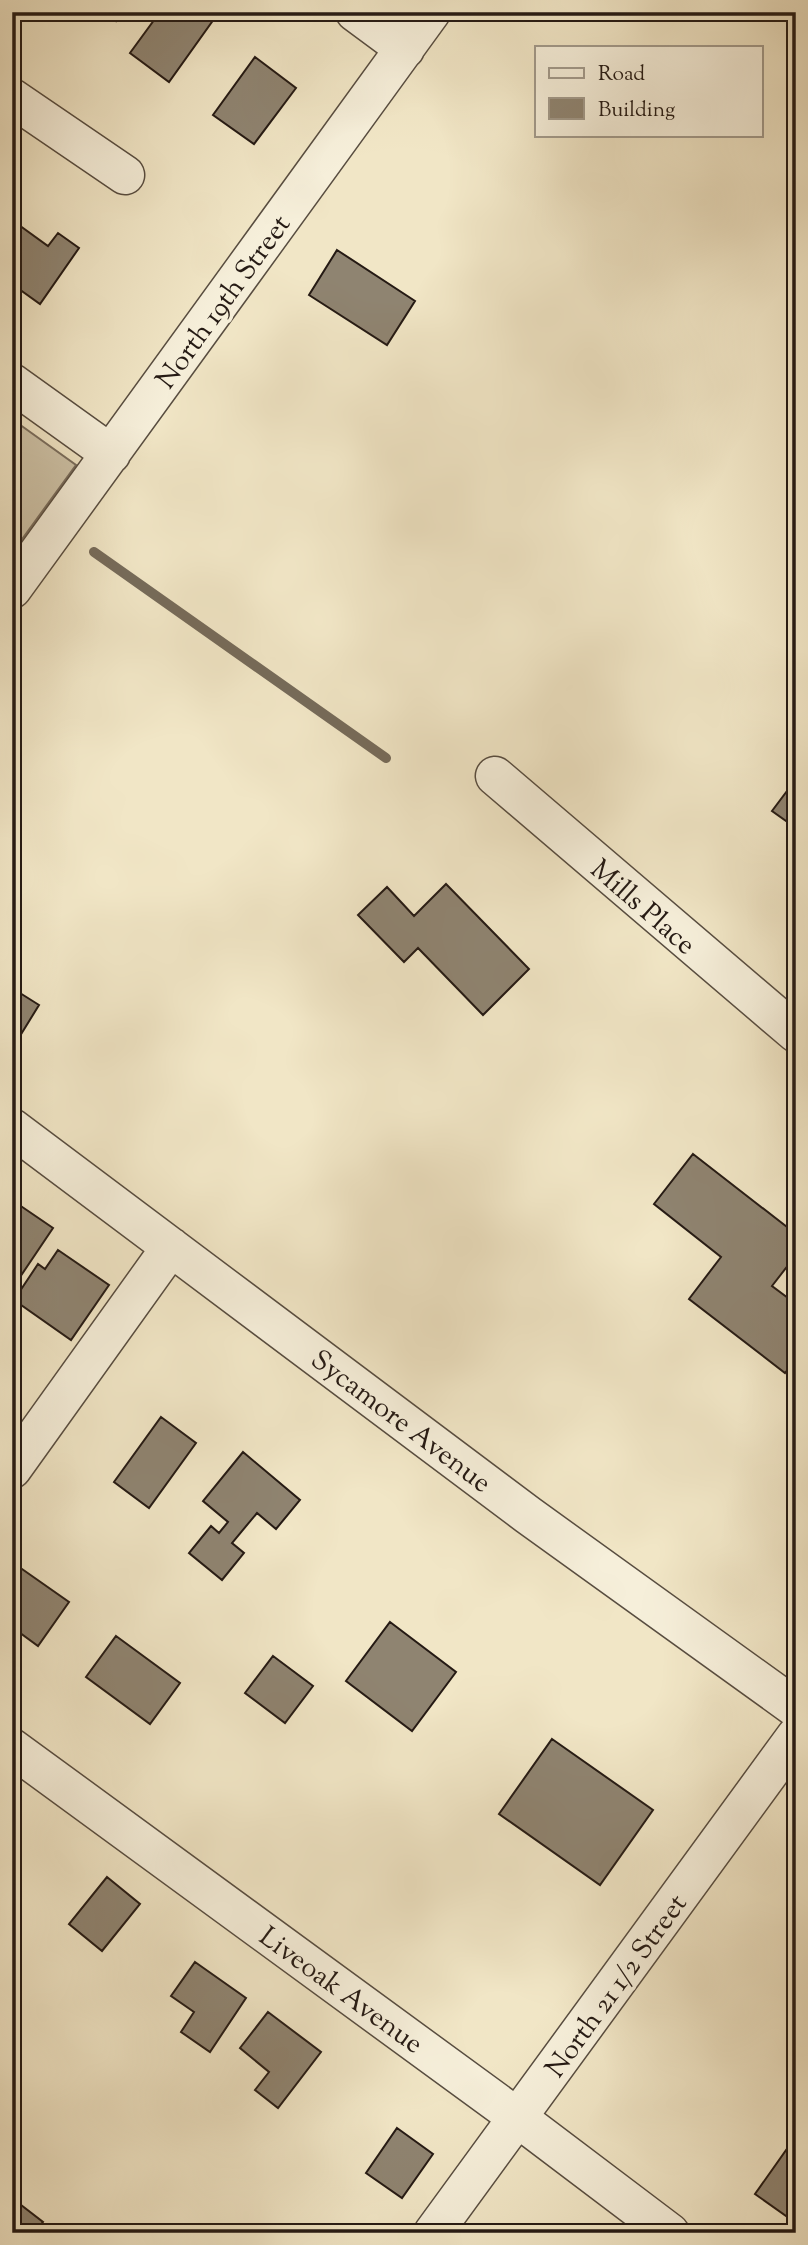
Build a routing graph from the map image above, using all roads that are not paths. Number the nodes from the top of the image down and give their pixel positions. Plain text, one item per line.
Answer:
1 (355, 12) edge
2 (431, 12) edge
3 (405, 49) junction
4 (12, 98) edge
5 (125, 175) dead end
6 (12, 383) edge
7 (111, 454) junction
8 (12, 590) edge
9 (495, 776) dead end
10 (796, 1033) edge
11 (12, 1128) edge
12 (171, 1247) junction
13 (12, 1469) edge
14 (796, 1708) edge
15 (796, 1737) edge
16 (12, 1748) edge
17 (517, 2118) junction
18 (433, 2233) edge
19 (670, 2233) edge

1 - 3 street
2 - 3 street, North 19th Street
3 - 7 street, North 19th Street
4 - 5 street
6 - 7 street
7 - 8 street, North 19th Street
9 - 10 street, Mills Place
11 - 12 street, Sycamore Avenue
12 - 13 street
12 - 14 street, Sycamore Avenue
15 - 17 street, North 21 1/2 Street
16 - 17 street, Liveoak Avenue
17 - 18 street, North 21 1/2 Street
17 - 19 street, Liveoak Avenue

